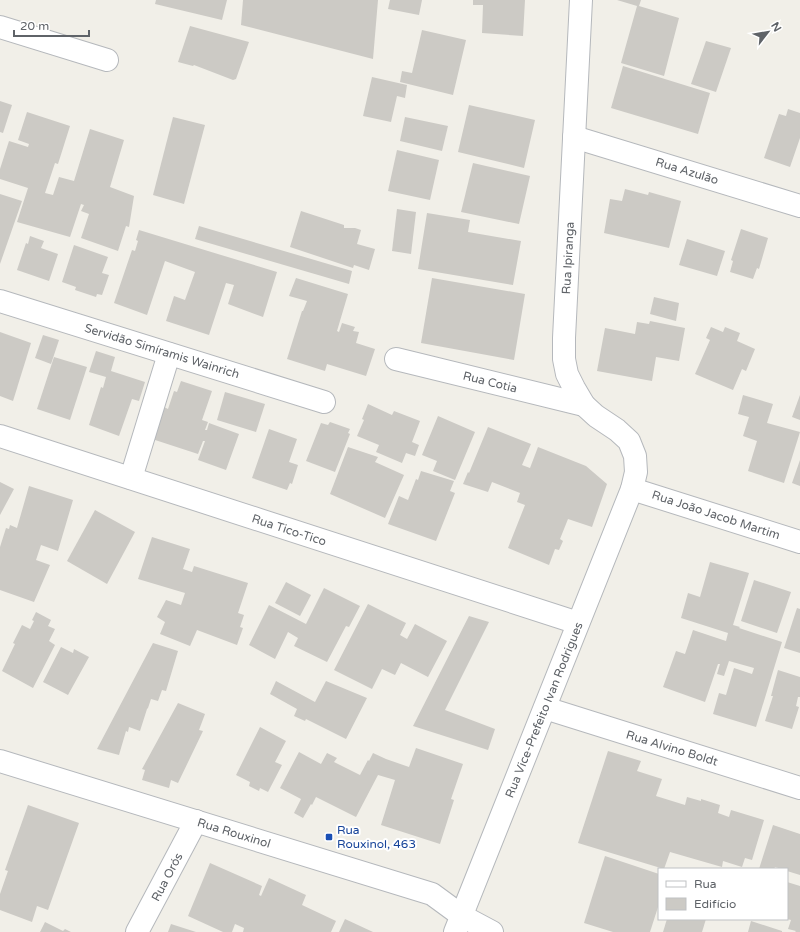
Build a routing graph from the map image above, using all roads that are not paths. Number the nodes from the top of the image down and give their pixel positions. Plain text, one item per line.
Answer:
1 (581, 0) edge
2 (0, 27) edge
3 (107, 60) dead end
4 (574, 137) junction
5 (800, 206) edge
6 (0, 301) edge
7 (169, 354) junction
8 (396, 359) dead end
9 (324, 402) dead end
10 (584, 405) junction
11 (0, 436) edge
12 (131, 478) junction
13 (632, 489) junction
14 (800, 542) edge
15 (578, 624) junction
16 (545, 708) junction
17 (0, 761) edge
18 (800, 788) edge
19 (196, 821) junction
20 (458, 924) edge
21 (137, 932) edge
22 (492, 932) edge

1 - 4 street, Rua Ipiranga
2 - 3 street
4 - 5 street, Rua Azulão
4 - 10 street, Rua Ipiranga
6 - 7 street, Servidão Simíramis Wainrich
7 - 9 street, Servidão Simíramis Wainrich
7 - 12 street
8 - 10 street, Rua Cotia
10 - 13 street, Rua Ipiranga
11 - 12 street, Rua Tico-Tico
12 - 15 street, Rua Tico-Tico
13 - 14 street, Rua João Jacob Martim
13 - 15 street, Rua Vice-Prefeito Ivan Rodrigues
15 - 16 street, Rua Vice-Prefeito Ivan Rodrigues
16 - 18 street, Rua Alvino Boldt
16 - 20 street, Rua Vice-Prefeito Ivan Rodrigues
17 - 19 street, Rua Rouxinol
19 - 20 street, Rua Rouxinol
19 - 21 street, Rua Orós
20 - 22 street, Rua Rouxinol

